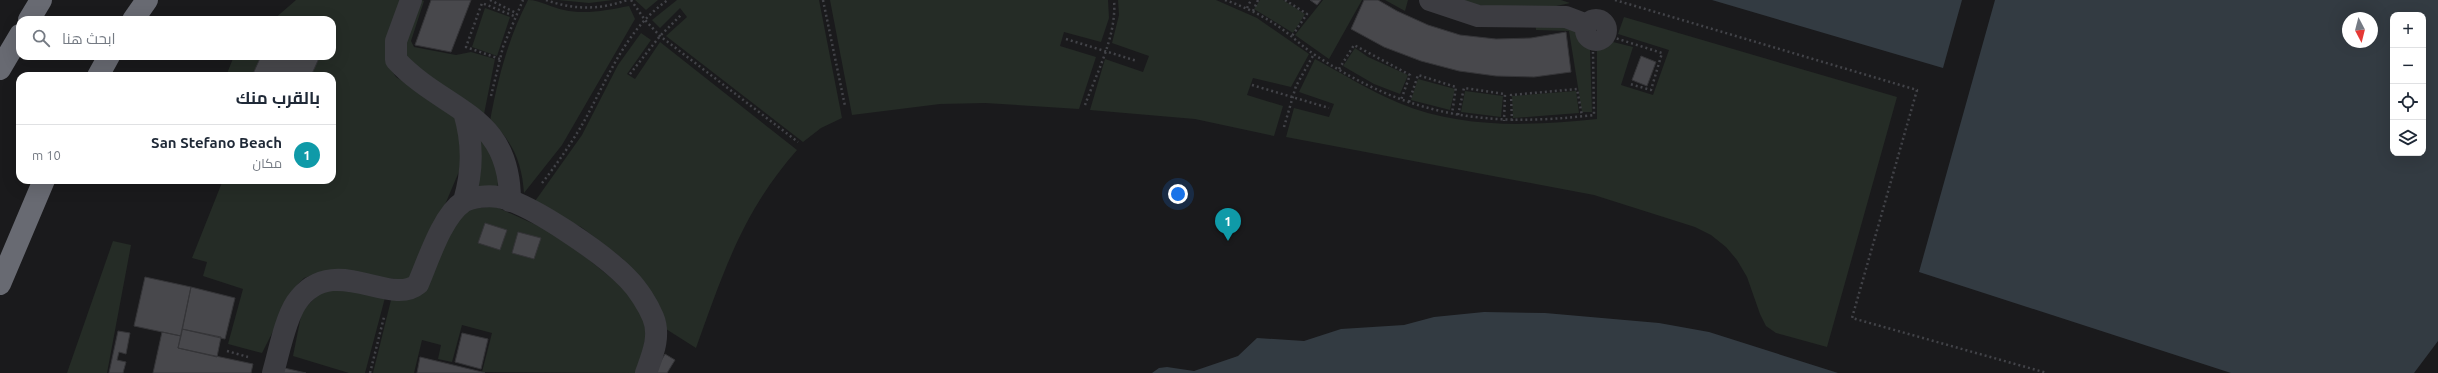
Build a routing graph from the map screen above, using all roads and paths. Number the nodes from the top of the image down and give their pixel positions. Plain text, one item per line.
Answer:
1 (41, 0) edge
2 (147, 0) edge
3 (411, 0) edge
4 (490, 0) edge
5 (523, 0) edge
6 (546, 0) edge
7 (627, 0) edge
8 (631, 0) edge
9 (668, 0) edge
10 (823, 0) edge
11 (1114, 0) edge
12 (1225, 0) edge
13 (1251, 0) edge
14 (1258, 0) edge
15 (1285, 0) edge
16 (1430, 0) edge
17 (1615, 0) edge
18 (1247, 8) junction
19 (1253, 11) junction
20 (516, 13) junction
21 (682, 14) dead end
22 (31, 16) edge
23 (136, 16) edge
24 (514, 16) junction
25 (645, 20) junction
26 (1595, 33) junction
27 (660, 36) junction
28 (1292, 36) junction
29 (1066, 39) dead end
30 (16, 42) edge
31 (1104, 51) junction
32 (1314, 54) junction
33 (500, 59) junction
34 (107, 60) edge
35 (1137, 61) dead end
36 (0, 69) edge
37 (1338, 69) junction
38 (100, 72) edge
39 (630, 74) dead end
40 (1630, 84) dead end
41 (1252, 86) dead end
42 (1291, 98) junction
43 (1401, 100) junction
44 (1409, 102) junction
45 (1086, 105) dead end
46 (845, 106) dead end
47 (1329, 108) dead end
48 (464, 112) junction
49 (1452, 114) junction
50 (1458, 115) junction
51 (1582, 116) junction
52 (1504, 121) junction
53 (1512, 121) junction
54 (1284, 127) dead end
55 (485, 128) junction
56 (798, 142) dead end
57 (42, 184) edge
58 (464, 201) junction
59 (517, 204) junction
60 (0, 284) edge
61 (391, 288) junction
62 (273, 373) edge
63 (370, 373) edge
64 (646, 373) edge
65 (2047, 373) edge

1 - 22 highway
2 - 23 highway
3 - 48 street
4 - 20 path
5 - 20 path
6 - 7 path
8 - 25 path
9 - 25 path
10 - 46 path
11 - 31 path
12 - 18 path
13 - 18 path
14 - 19 path
15 - 28 path
16 - 26 street
17 - 65 path
18 - 19 path
19 - 28 path
20 - 24 path
21 - 27 path
24 - 33 path
24 - 33 path
25 - 27 path
25 - 59 path
26 - 40 path
26 - 51 path
27 - 39 path
27 - 56 path
28 - 32 path
29 - 31 path
30 - 36 highway
31 - 35 path
31 - 45 path
32 - 37 path
32 - 42 path
33 - 55 path
34 - 38 highway
37 - 43 path
37 - 43 path
41 - 42 path
42 - 47 path
42 - 54 path
43 - 44 path
44 - 49 path
44 - 49 path
48 - 55 street
48 - 58 street
49 - 50 path
50 - 52 path
50 - 52 path
51 - 53 path
51 - 53 path
52 - 53 path
55 - 59 street
57 - 60 highway
58 - 59 street
58 - 61 street
59 - 64 street
61 - 62 street
61 - 63 path

